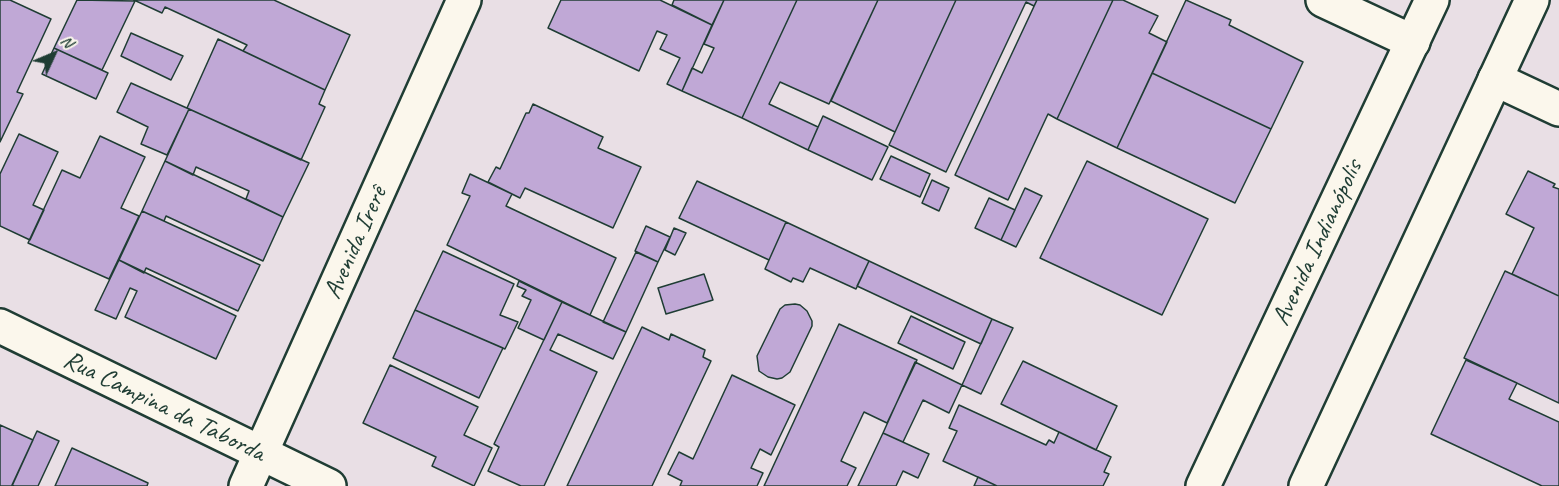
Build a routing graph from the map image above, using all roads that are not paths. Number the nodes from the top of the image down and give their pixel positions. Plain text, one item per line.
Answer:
1 (464, 0) edge
2 (1323, 0) edge
3 (1432, 0) edge
4 (1532, 0) edge
5 (1413, 42) junction
6 (1495, 80) junction
7 (1559, 109) edge
8 (0, 326) edge
9 (261, 454) junction
10 (246, 486) edge
11 (329, 486) edge
12 (1203, 486) edge
13 (1306, 486) edge

1 - 9 street, Avenida Irerê
2 - 5 street
3 - 5 street, Avenida Indianópolis
4 - 6 street
5 - 12 street, Avenida Indianópolis
6 - 7 street
6 - 13 street
8 - 9 street, Rua Campina da Taborda
9 - 10 street, Avenida Irerê
9 - 11 street, Rua Campina da Taborda

